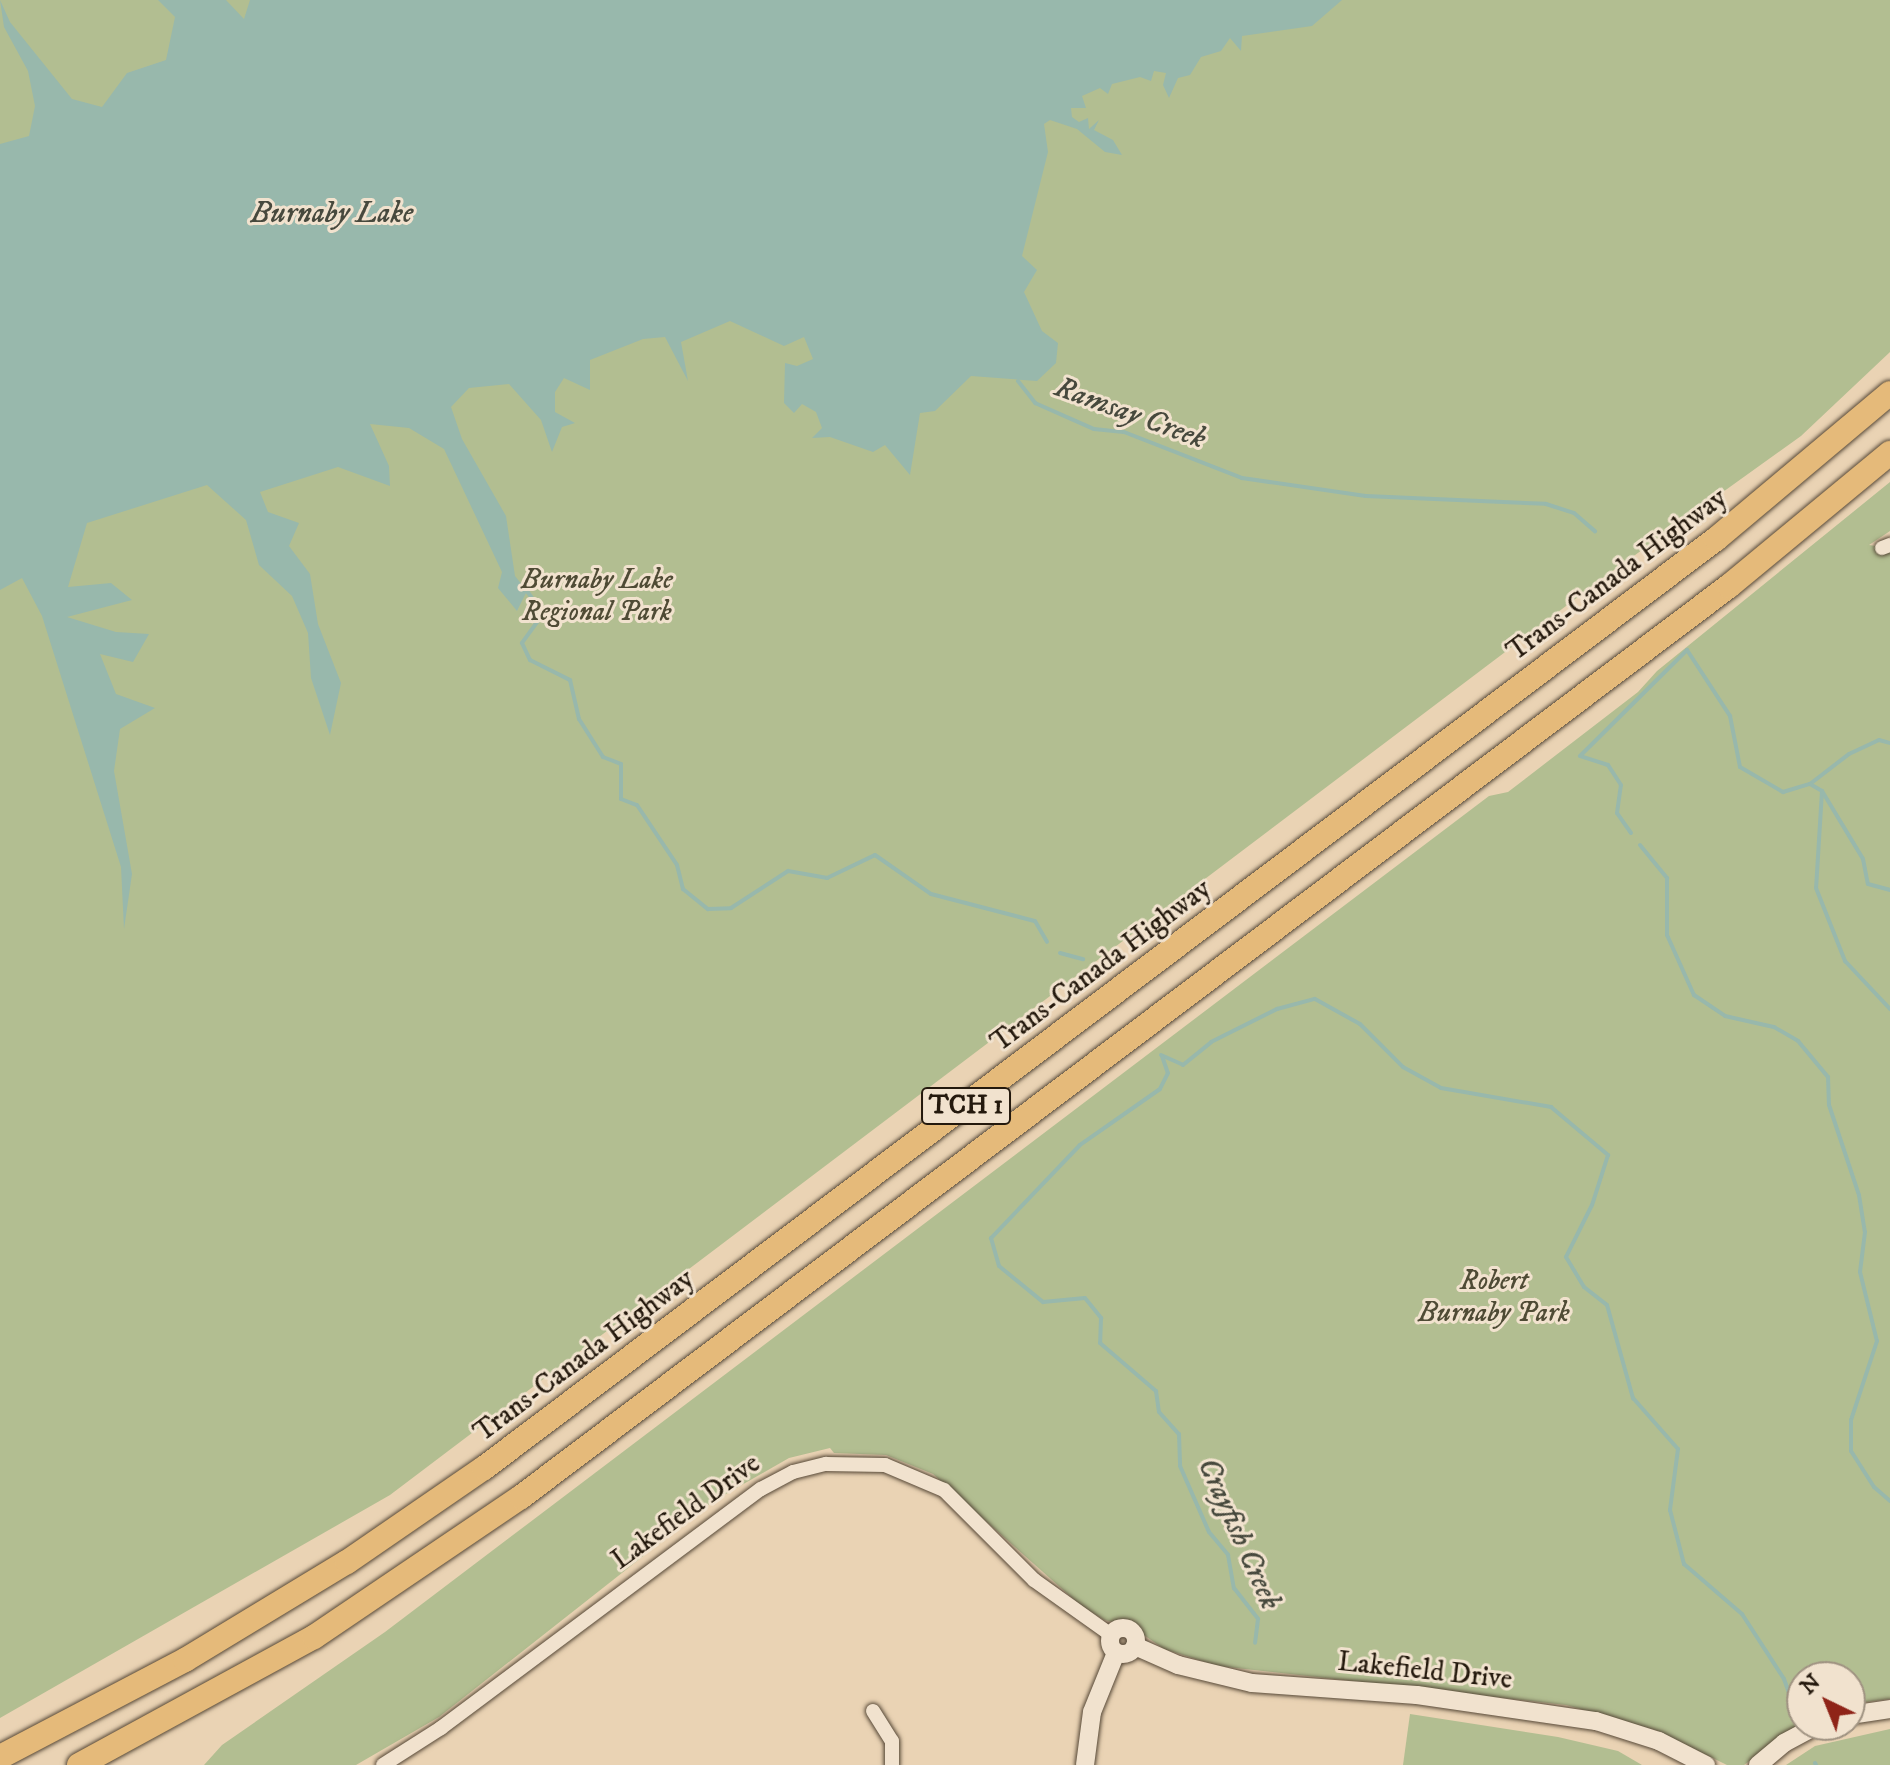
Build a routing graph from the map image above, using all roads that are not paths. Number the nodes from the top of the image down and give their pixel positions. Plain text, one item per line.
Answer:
1 (1890, 393) edge
2 (1890, 453) edge
3 (1113, 1644) junction
4 (1890, 1709) edge
5 (873, 1711) dead end
6 (1866, 1713) edge
7 (1788, 1741) edge
8 (0, 1757) edge
9 (79, 1765) edge
10 (383, 1765) edge
11 (892, 1765) edge
12 (1085, 1765) edge
13 (1706, 1765) edge
14 (1758, 1765) edge

1 - 8 highway, Trans-Canada Highway / TCH 1
2 - 9 highway, TCH 1
3 - 10 street, Lakefield Drive
3 - 12 street
3 - 13 street, Lakefield Drive
4 - 6 street
5 - 11 street
7 - 14 street

